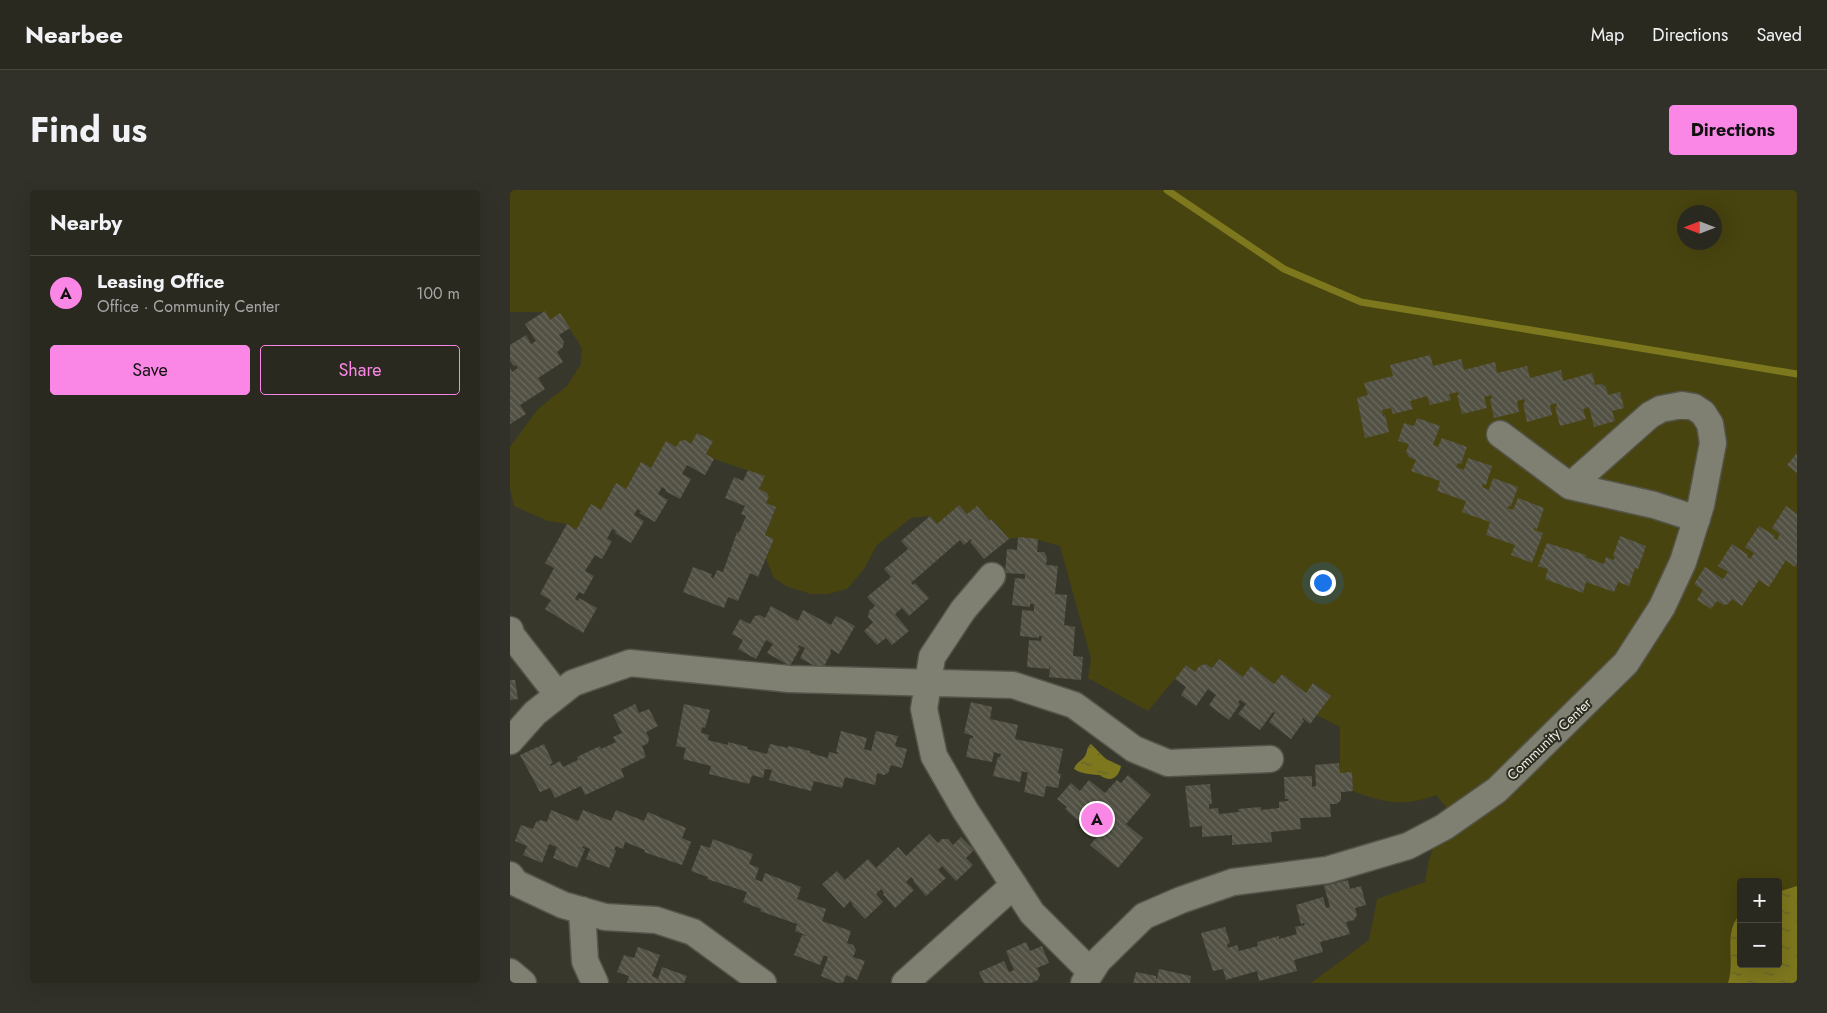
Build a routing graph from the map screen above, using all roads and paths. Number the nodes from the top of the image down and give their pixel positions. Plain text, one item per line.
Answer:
1 (1500, 434) dead end
2 (1570, 486) junction
3 (1697, 519) junction
4 (992, 576) dead end
5 (510, 630) edge
6 (928, 683) junction
7 (558, 694) junction
8 (510, 741) edge
9 (1270, 759) dead end
10 (510, 875) edge
11 (1014, 885) junction
12 (582, 910) junction
13 (510, 972) edge
14 (1088, 978) edge
15 (523, 983) edge
16 (595, 983) edge
17 (763, 983) edge
18 (905, 983) edge

1 - 2 street
2 - 3 street
2 - 3 street, Community Center
3 - 14 street, Community Center
4 - 6 street
5 - 7 street
6 - 7 street
6 - 9 street
6 - 11 street
7 - 8 street
10 - 12 street
11 - 14 street
11 - 18 street
12 - 16 street
12 - 17 street
13 - 15 street

